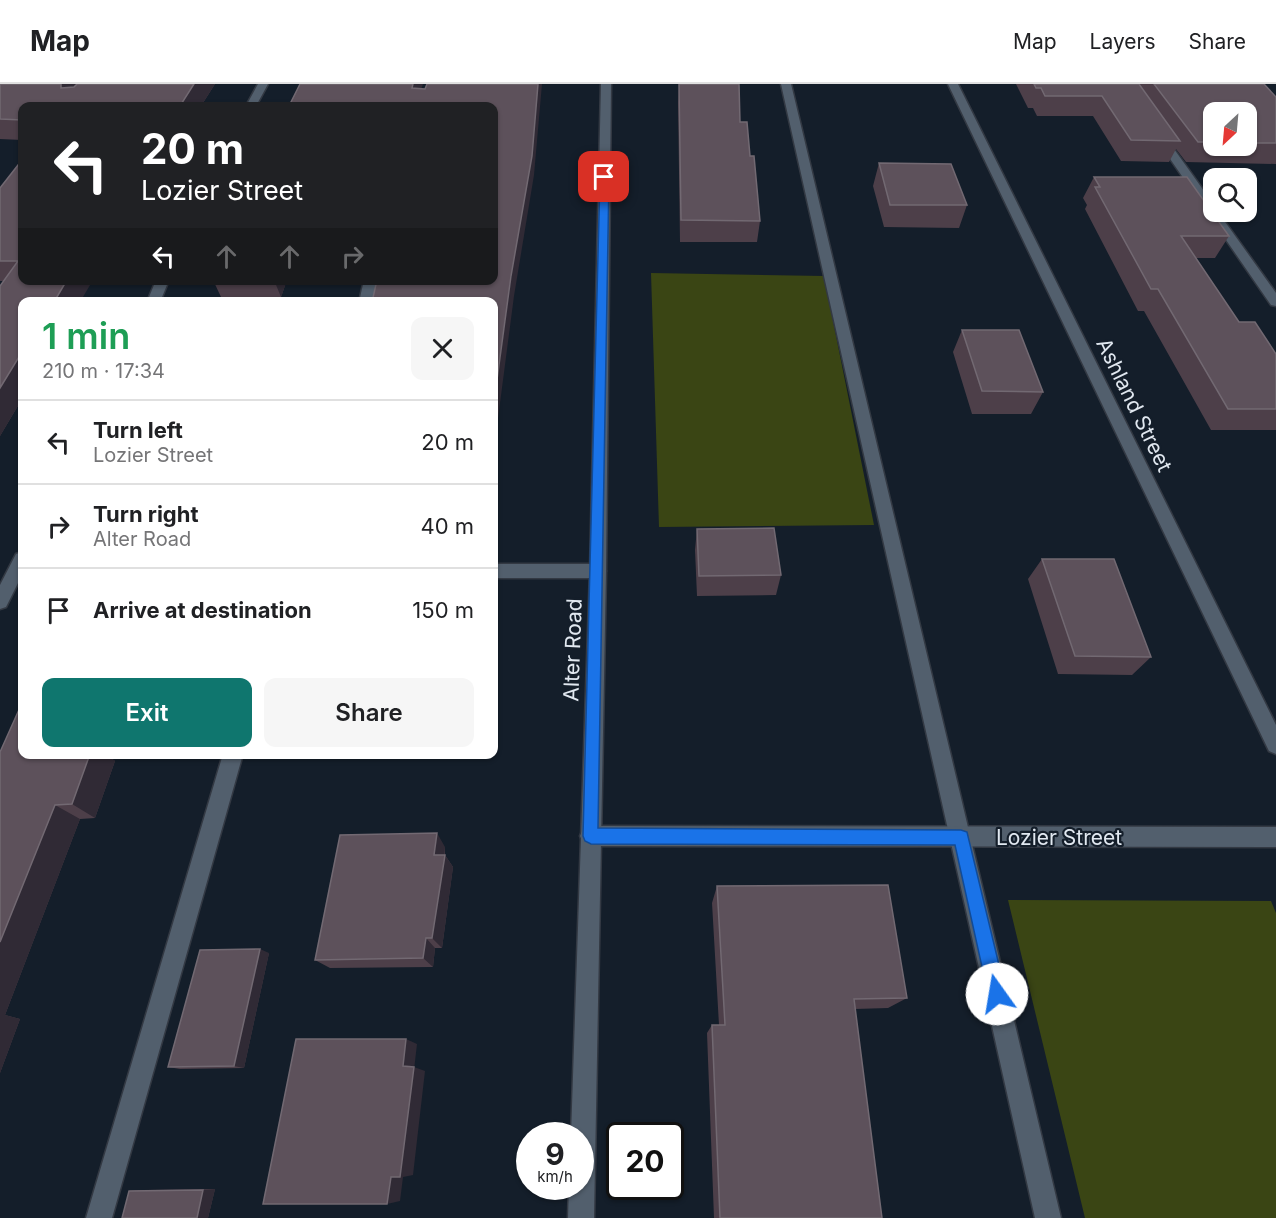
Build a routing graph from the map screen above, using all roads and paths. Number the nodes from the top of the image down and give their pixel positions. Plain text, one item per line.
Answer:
1 (263, 84) edge
2 (606, 84) edge
3 (786, 84) edge
4 (953, 84) edge
5 (253, 102) edge
6 (1156, 131) edge
7 (1276, 302) edge
8 (15, 570) edge
9 (598, 571) junction
10 (498, 572) edge
11 (0, 602) edge
12 (1276, 745) edge
13 (232, 759) edge
14 (591, 836) junction
15 (961, 837) junction
16 (1276, 837) edge
17 (99, 1218) edge
18 (581, 1218) edge
19 (1048, 1218) edge

1 - 5 street
2 - 9 street, Alter Road
3 - 15 street
4 - 12 street, Ashland Street
6 - 7 street
8 - 11 street
9 - 10 street
9 - 14 street, Alter Road
13 - 17 street
14 - 15 street, Lozier Street
14 - 18 street, Alter Road
15 - 16 street, Lozier Street
15 - 19 street

